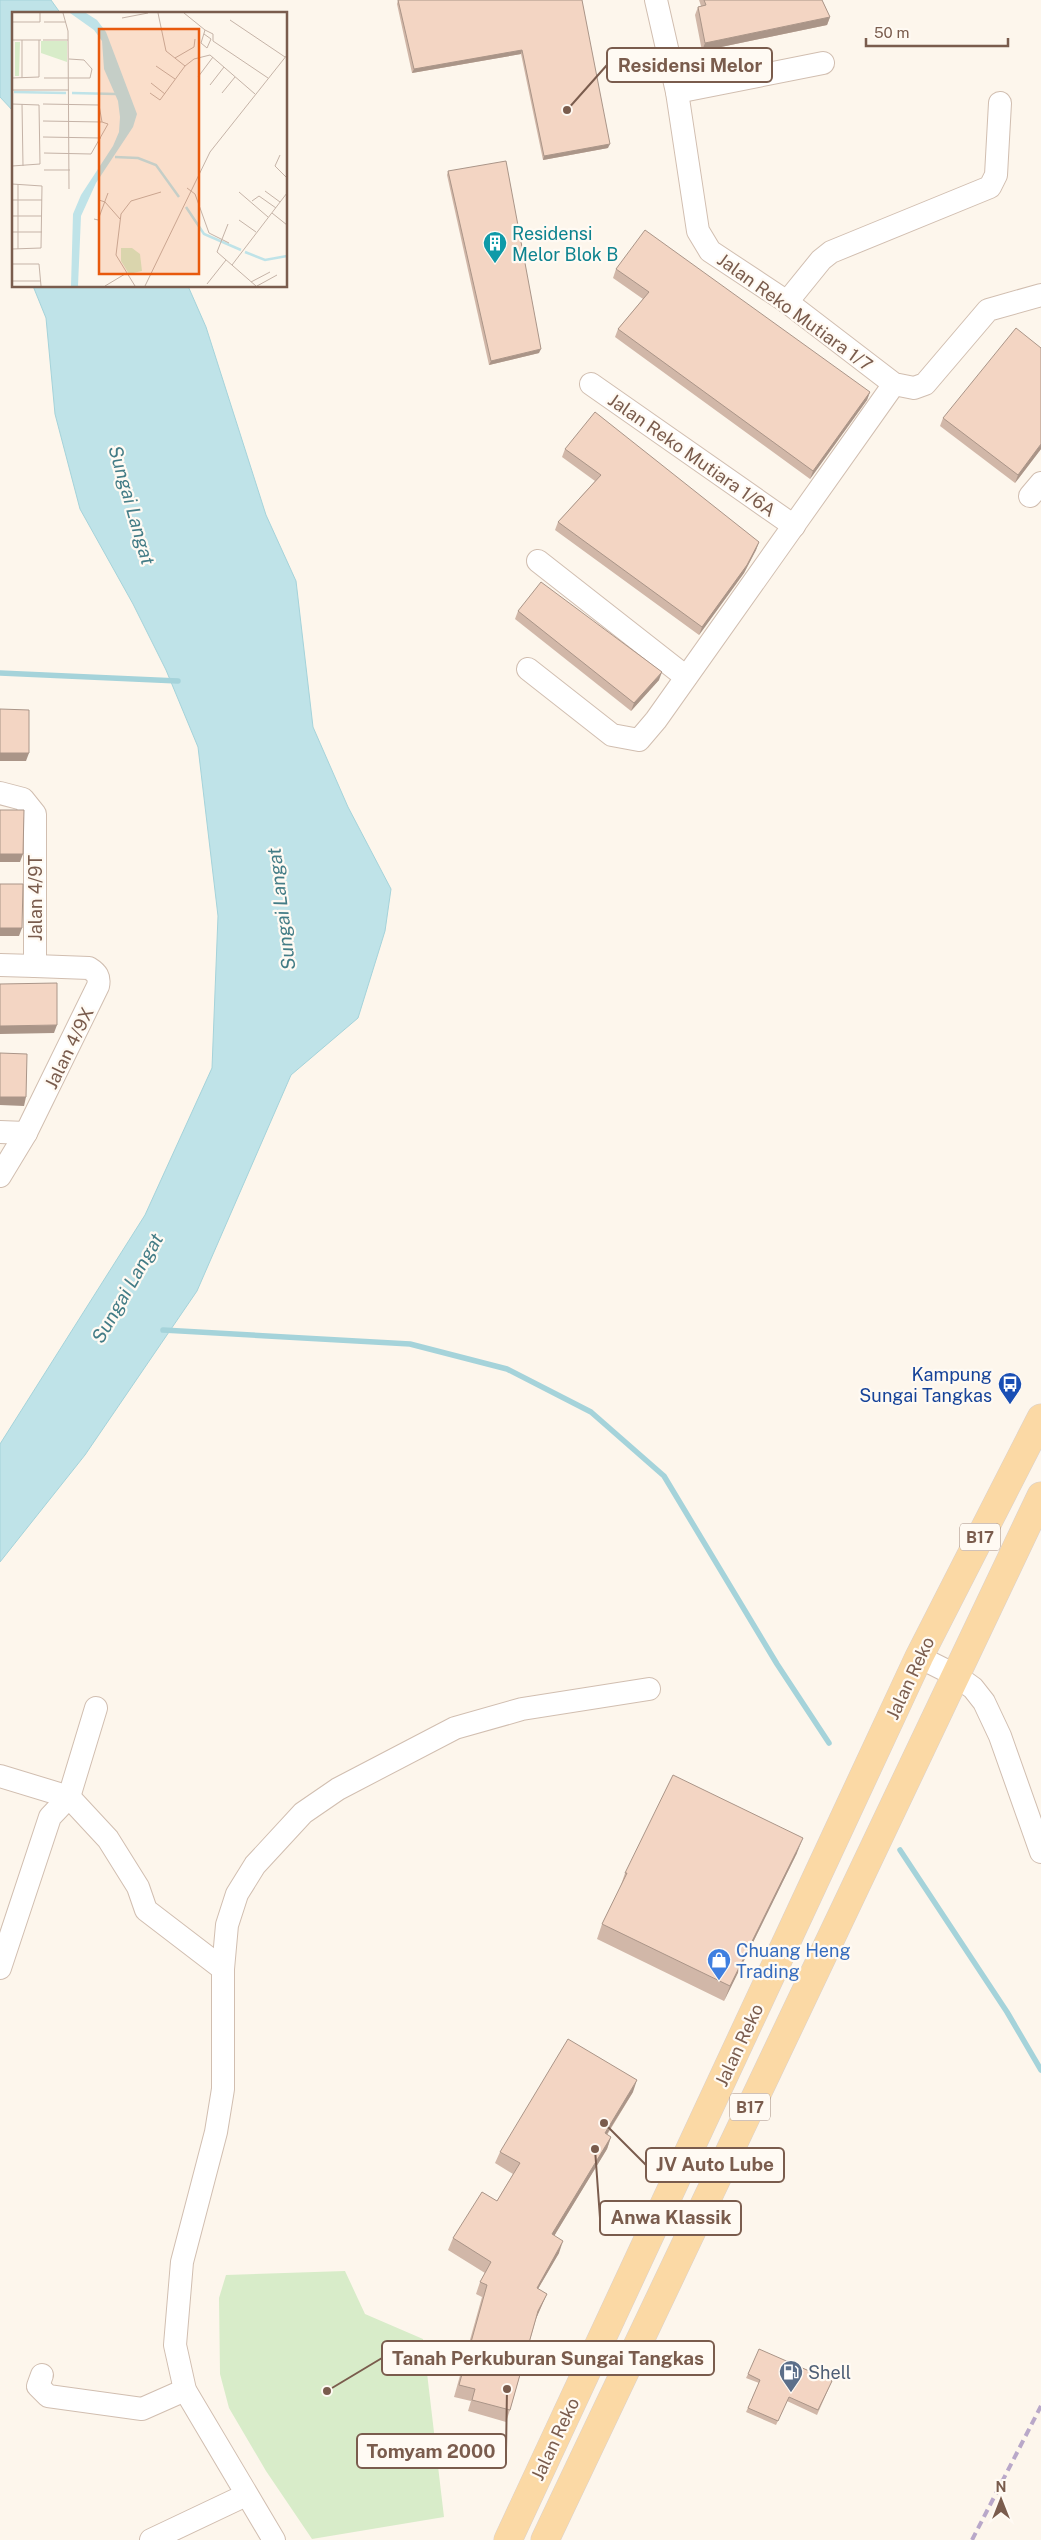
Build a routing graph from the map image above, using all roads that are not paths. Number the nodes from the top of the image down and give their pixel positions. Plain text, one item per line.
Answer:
1 (656, 0) edge
2 (823, 63) dead end
3 (677, 92) junction
4 (1000, 103) dead end
5 (1041, 295) edge
6 (787, 302) junction
7 (591, 384) dead end
8 (894, 384) junction
9 (794, 526) junction
10 (538, 561) dead end
11 (528, 669) dead end
12 (686, 678) junction
13 (0, 793) edge
14 (0, 965) edge
15 (35, 966) junction
16 (0, 1132) edge
17 (26, 1133) junction
18 (0, 1176) edge
19 (1041, 1418) edge
20 (1041, 1496) edge
21 (920, 1657) junction
22 (955, 1674) junction
23 (649, 1689) dead end
24 (96, 1708) dead end
25 (0, 1776) edge
26 (69, 1797) junction
27 (1041, 1852) edge
28 (0, 1968) edge
29 (223, 1969) junction
30 (42, 2375) dead end
31 (185, 2390) junction
32 (246, 2495) junction
33 (151, 2540) edge
34 (274, 2540) edge
35 (508, 2540) edge
36 (545, 2540) edge

1 - 3 street, Jalan Reko Mutiara 1/7
2 - 3 street
3 - 6 street, Jalan Reko Mutiara 1/7
4 - 6 street
5 - 8 street
6 - 8 street, Jalan Reko Mutiara 1/7
7 - 9 street, Jalan Reko Mutiara 1/6A
8 - 9 street
9 - 12 street
10 - 12 street
11 - 12 street
13 - 15 street, Jalan 4/9T
14 - 15 street, Jalan 4/9T
15 - 17 street, Jalan 4/9X
16 - 17 street
17 - 18 street, Jalan 4/9X
19 - 21 main road, Jalan Reko / B17
20 - 22 main road, Jalan Reko / B17
21 - 22 street
21 - 35 main road, Jalan Reko / B17
22 - 27 street
22 - 36 main road, Jalan Reko / B17
23 - 29 street
24 - 26 street
25 - 26 street
26 - 28 street
26 - 29 street
29 - 31 street
30 - 31 street
31 - 32 street
32 - 33 street
32 - 34 street

